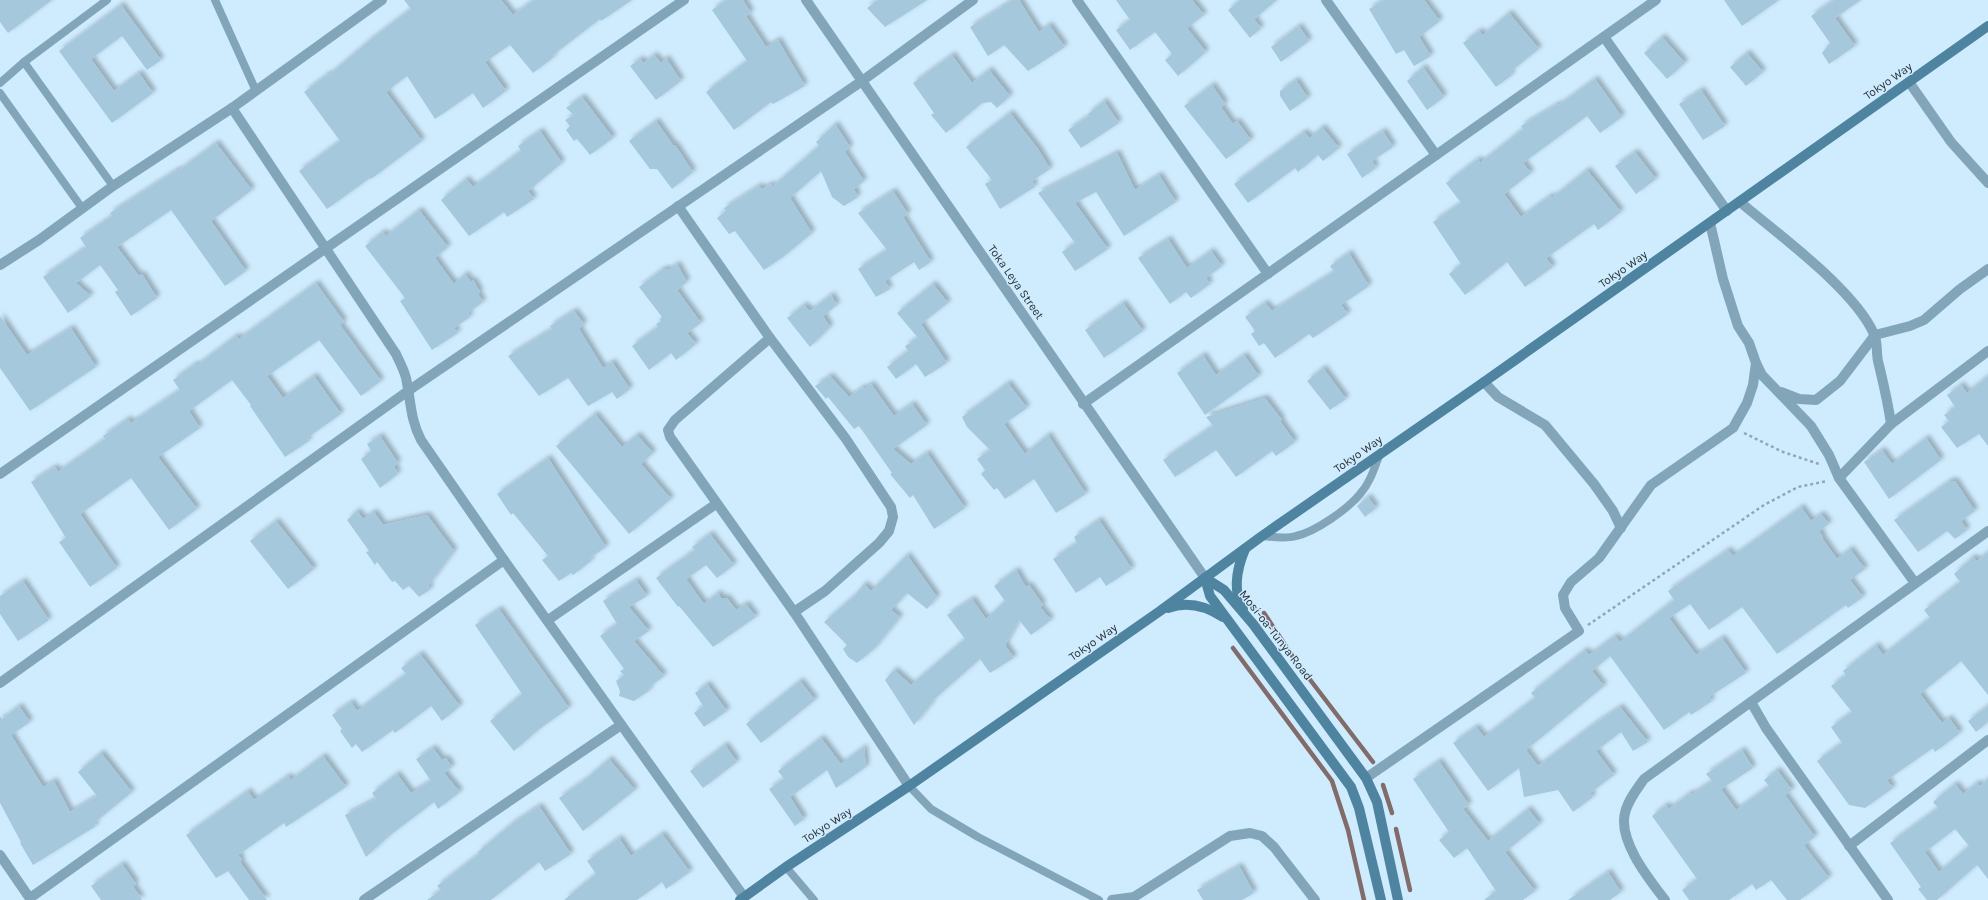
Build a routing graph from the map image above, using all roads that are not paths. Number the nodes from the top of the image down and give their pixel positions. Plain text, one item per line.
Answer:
1 (107, 0) edge
2 (215, 0) edge
3 (382, 0) edge
4 (684, 0) edge
5 (806, 0) edge
6 (973, 0) edge
7 (1077, 0) edge
8 (1326, 0) edge
9 (1656, 0) edge
10 (1988, 26) edge
11 (1604, 37) junction
12 (24, 62) junction
13 (862, 81) junction
14 (1909, 82) junction
15 (0, 83) edge
16 (256, 91) junction
17 (0, 93) edge
18 (232, 108) junction
19 (1436, 155) junction
20 (1988, 183) edge
21 (113, 186) junction
22 (1740, 202) junction
23 (678, 206) junction
24 (82, 208) junction
25 (1727, 211) junction
26 (1710, 223) junction
27 (326, 248) junction
28 (0, 265) edge
29 (1988, 269) edge
30 (1268, 274) junction
31 (1875, 335) junction
32 (770, 338) junction
33 (1988, 350) edge
34 (1756, 363) junction
35 (1484, 382) junction
36 (1778, 390) junction
37 (408, 391) junction
38 (1083, 404) junction
39 (1891, 424) junction
40 (1379, 456) junction
41 (0, 474) edge
42 (1837, 474) junction
43 (716, 504) junction
44 (1621, 528) junction
45 (1988, 531) edge
46 (1262, 536) junction
47 (1246, 548) junction
48 (504, 560) junction
49 (1205, 578) junction
50 (1914, 583) junction
51 (1160, 611) junction
52 (794, 612) junction
53 (548, 620) junction
54 (1228, 621) junction
55 (1253, 624) junction
56 (0, 683) edge
57 (1751, 702) junction
58 (621, 726) junction
59 (1988, 740) edge
60 (1366, 778) junction
61 (910, 786) junction
62 (1849, 846) junction
63 (0, 855) edge
64 (786, 867) junction
65 (31, 899) edge
66 (742, 899) edge
67 (364, 900) edge
68 (814, 900) edge
69 (1099, 900) edge
70 (1112, 900) edge
71 (1315, 900) edge
72 (1381, 900) edge
73 (1398, 900) edge
74 (1665, 900) edge
75 (1888, 900) edge

1 - 12 lane
2 - 16 lane
3 - 16 street
4 - 27 street
5 - 13 street, Toka Leya Street
6 - 13 street
7 - 30 street
8 - 19 street
9 - 11 street
10 - 14 main road, Tokyo Way
11 - 19 street
11 - 25 street
12 - 15 lane
12 - 21 lane
13 - 23 street
13 - 38 street, Toka Leya Street
14 - 20 street
14 - 22 main road, Tokyo Way
16 - 18 street
17 - 24 lane
18 - 21 street
18 - 27 street
19 - 30 street
21 - 24 street
22 - 25 main road, Tokyo Way
22 - 31 street
23 - 32 street
23 - 37 street
24 - 28 street
25 - 26 main road, Tokyo Way
26 - 34 street
26 - 35 main road, Tokyo Way
27 - 37 street
27 - 41 street
29 - 31 street
30 - 38 street
31 - 36 street
31 - 39 street
32 - 43 street
32 - 52 street
33 - 39 street
34 - 36 street
34 - 44 street
35 - 40 main road, Tokyo Way
35 - 44 street
36 - 42 street
37 - 48 street
37 - 56 street
38 - 49 street, Toka Leya Street
39 - 42 street
40 - 46 main road, Tokyo Way
40 - 46 lane
42 - 50 street
43 - 52 street
43 - 53 street
44 - 60 street
45 - 50 street
46 - 47 main road, Tokyo Way
47 - 49 main road, Tokyo Way
47 - 55 main road
48 - 53 street
48 - 65 street
49 - 51 main road, Tokyo Way
49 - 54 main road
49 - 55 main road, Mosi-oa-Tunya Road
50 - 57 street
51 - 54 main road
51 - 61 main road, Tokyo Way
52 - 61 street
53 - 58 street
54 - 72 main road
55 - 60 main road, Mosi-oa-Tunya Road
57 - 62 street
57 - 74 street
58 - 66 street
58 - 67 street
59 - 62 street
60 - 73 main road, Mosi-oa-Tunya Road
61 - 64 main road, Tokyo Way
61 - 69 lane
62 - 75 street
63 - 65 street
64 - 66 main road, Tokyo Way
64 - 68 lane
70 - 71 street

